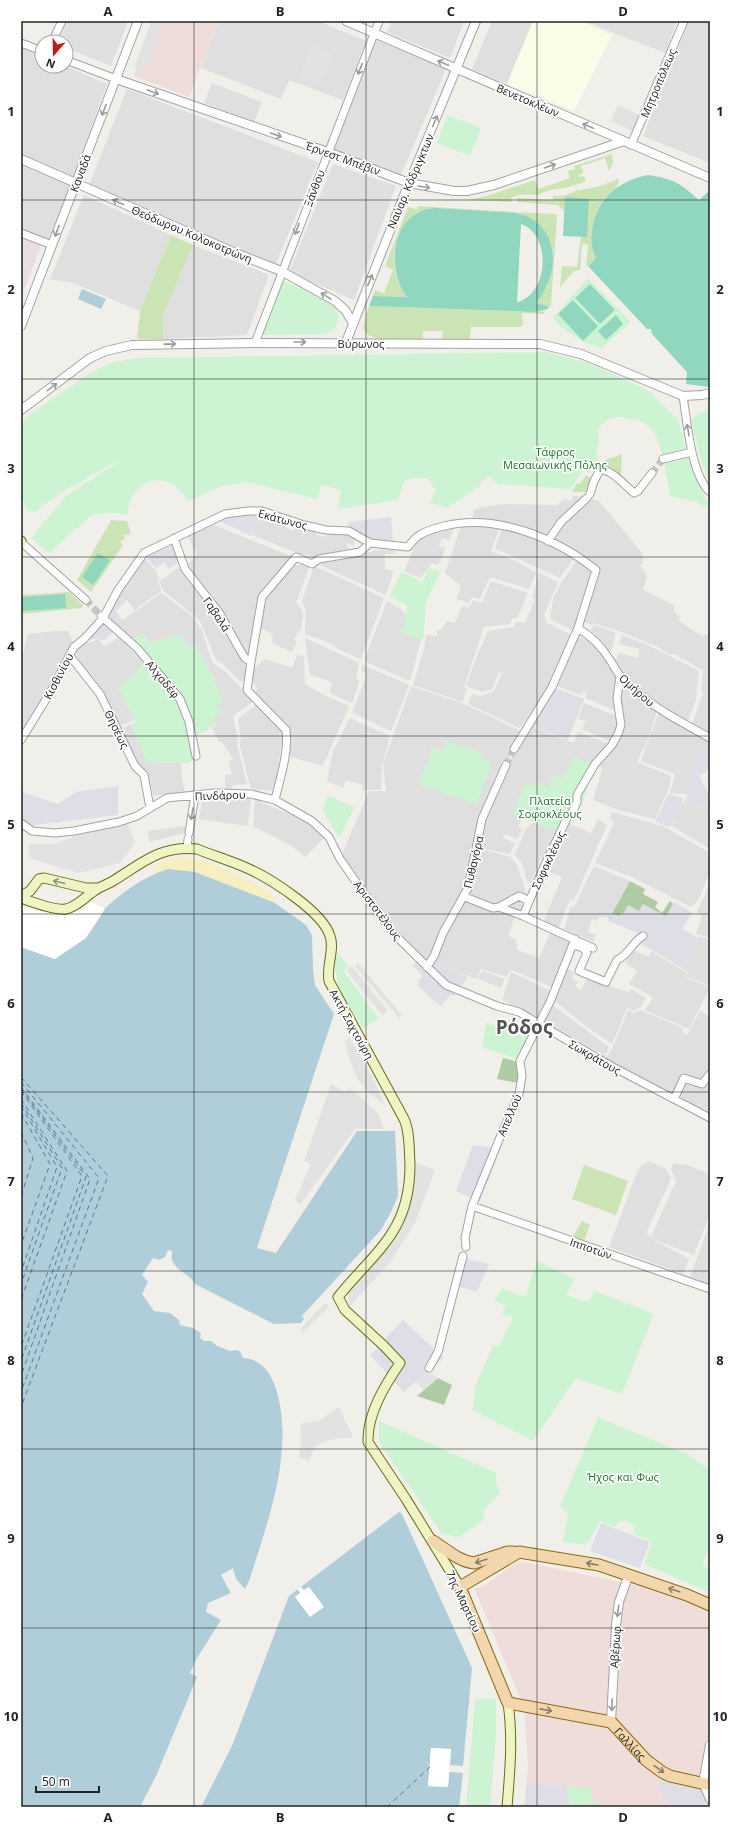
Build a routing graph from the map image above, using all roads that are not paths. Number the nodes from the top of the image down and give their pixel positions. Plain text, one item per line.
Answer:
1 (62, 21) edge
2 (138, 21) edge
3 (346, 21) edge
4 (378, 21) edge
5 (476, 21) edge
6 (684, 21) edge
7 (374, 33) junction
8 (56, 34) edge
9 (21, 43) edge
10 (34, 48) edge
11 (74, 63) edge
12 (457, 69) junction
13 (116, 79) junction
14 (628, 143) junction
15 (328, 152) junction
16 (21, 159) edge
17 (710, 178) edge
18 (76, 183) junction
19 (409, 183) junction
20 (21, 233) edge
21 (52, 245) junction
22 (281, 271) junction
23 (353, 323) junction
24 (21, 326) edge
25 (255, 342) junction
26 (346, 342) junction
27 (710, 393) edge
28 (683, 396) junction
29 (21, 410) edge
30 (690, 453) junction
31 (663, 459) tunnel mouth
32 (652, 473) tunnel mouth
33 (710, 492) edge
34 (174, 538) junction
35 (548, 541) junction
36 (21, 542) edge
37 (370, 542) junction
38 (86, 600) tunnel mouth
39 (102, 617) junction
40 (578, 628) junction
41 (70, 656) junction
42 (251, 662) junction
43 (620, 677) junction
44 (710, 738) edge
45 (21, 740) edge
46 (514, 749) tunnel mouth
47 (196, 756) dead end
48 (506, 765) tunnel mouth
49 (195, 795) junction
50 (275, 800) junction
51 (150, 808) junction
52 (21, 824) edge
53 (188, 840) junction
54 (340, 859) joint
55 (98, 888) junction
56 (21, 897) edge
57 (465, 897) junction
58 (529, 900) junction
59 (499, 907) junction
60 (523, 916) junction
61 (643, 936) dead end
62 (574, 942) junction
63 (593, 948) dead end
64 (427, 967) junction
65 (538, 1024) junction
66 (710, 1074) edge
67 (674, 1099) junction
68 (710, 1118) edge
69 (472, 1206) junction
70 (466, 1247) dead end
71 (463, 1256) dead end
72 (710, 1289) edge
73 (341, 1305) joint
74 (429, 1368) dead end
75 (433, 1541) junction
76 (518, 1552) junction
77 (629, 1574) junction
78 (460, 1587) junction
79 (710, 1605) edge
80 (508, 1703) junction
81 (611, 1722) junction
82 (710, 1745) edge
83 (706, 1784) edge
84 (710, 1799) edge
85 (507, 1807) edge

1 - 8 street
2 - 13 street, Καναδά
3 - 7 street, Βενετοκλέων
4 - 7 street, Ξάνθου
5 - 12 street, Ναύαρ. Κόδριγκτων
6 - 14 street, Μητροπόλεως
12 -> 7 street, Βενετοκλέων
7 -> 15 street, Ξάνθου
9 - 10 street
11 - 13 street, Έρνεστ Μπέβιν
14 -> 12 street, Βενετοκλέων
19 -> 12 street, Ναύαρ. Κόδριγκτων
13 -> 15 street, Έρνεστ Μπέβιν
13 -> 18 street, Καναδά
14 - 17 street, Βενετοκλέων
19 -> 14 street, Έρνεστ Μπέβιν
15 - 19 street, Έρνεστ Μπέβιν
15 -> 22 street, Ξάνθου
16 - 18 street, Θεόδωρου Κολοκοτρώνη
18 -> 21 street, Καναδά
22 -> 18 street, Θεόδωρου Κολοκοτρώνη
23 -> 19 street, Ναύαρ. Κόδριγκτων
20 - 21 street
21 - 24 street, Καναδά
23 -> 22 street, Θεόδωρου Κολοκοτρώνη
22 - 25 street, Ξάνθου
23 - 26 street, Ναύαρ. Κόδριγκτων
25 -> 26 street, Βύρωνος
29 -> 25 street, Βύρωνος
26 - 28 street, Βύρωνος
27 - 28 street, Βύρωνος
30 -> 28 street
30 - 31 street
30 - 33 street
32 - 35 street
34 - 37 street, Εκάτωνος
34 - 39 street, Εκάτωνος
34 - 42 street, Γαβαλά
35 - 37 street
35 - 40 street
36 - 38 street
37 - 42 street
39 - 41 street, Κισθινίου
39 - 47 street, Αλχαδέφ
40 - 43 street, Ομήρου
40 - 46 street
41 - 45 street, Κισθινίου
41 - 51 street, Θησέως
42 - 50 street
43 - 44 street, Ομήρου
43 - 58 street, Σοφοκλέους
48 - 57 street, Πυθαγόρα
49 - 50 street, Πινδάρου
49 - 51 street, Πινδάρου
49 -> 53 street
50 - 54 street, Πινδάρου
51 - 52 street, Πινδάρου
53 - 55 main road, Ακτή Σαχτούρη
53 - 73 main road, Ακτή Σαχτούρη
54 - 64 street, Αριστοτέλους
55 - 56 main road, Ακτή Σαχτούρη
55 -> 56 main road, Ακτή Σαχτούρη
57 - 59 street
57 - 64 street, Πυθαγόρα
58 - 59 street
58 - 60 street, Σοφοκλέους
59 - 60 street
60 - 62 street
61 - 62 street
62 - 63 street
62 - 65 street, Απελλού
64 - 65 street, Σωκράτους
65 - 67 street, Σωκράτους
65 - 69 street, Απελλού
66 - 67 street
67 - 68 street, Σωκράτους
69 - 70 street, Απελλού
69 - 72 street, Ιπποτών
71 - 74 street
73 - 75 main road, 7ης Μαρτίου
76 -> 75 main road
75 - 78 main road, 7ης Μαρτίου
77 -> 76 main road
76 - 78 main road
79 -> 77 main road
77 -> 81 street, Αβέρωφ
78 - 80 main road, 7ης Μαρτίου
80 -> 81 main road, Γαλλίας
80 - 85 main road, 7ης Μαρτίου
81 -> 83 main road, Γαλλίας
82 - 83 street
83 - 84 street

